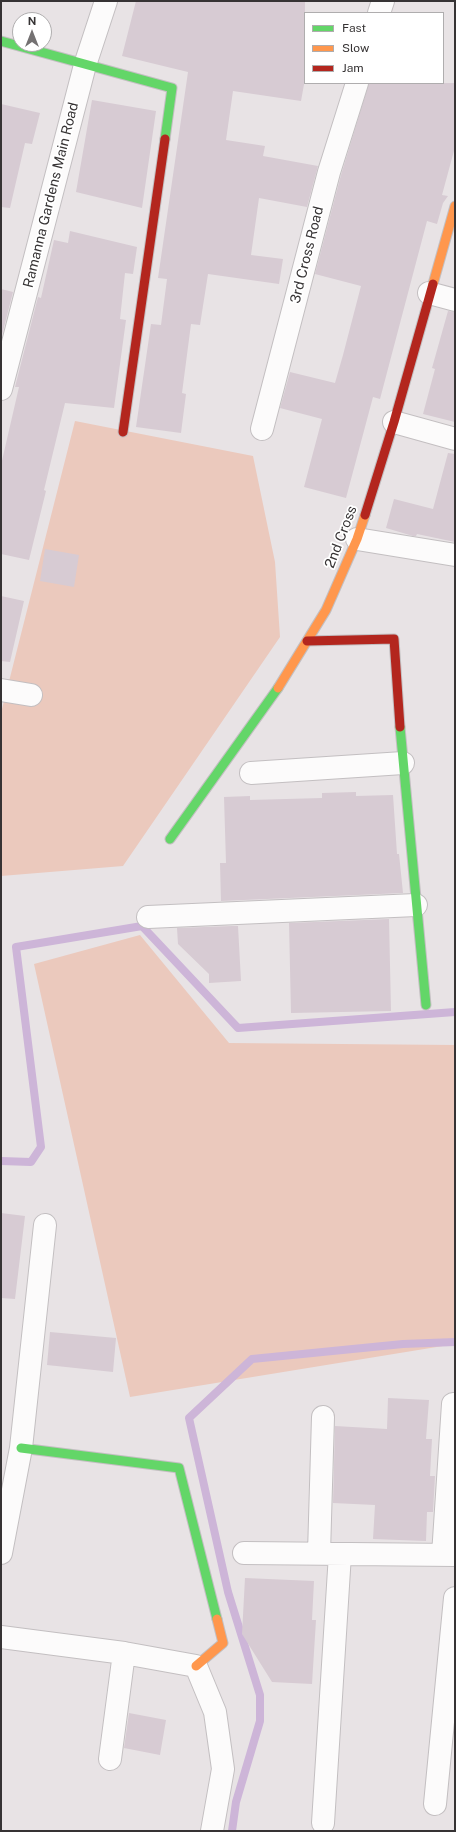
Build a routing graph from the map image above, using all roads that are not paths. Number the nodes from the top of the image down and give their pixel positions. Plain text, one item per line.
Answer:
1 (106, 1) edge
2 (383, 1) edge
3 (379, 12) edge
4 (1, 41) edge
5 (85, 64) junction
6 (357, 84) edge
7 (455, 206) edge
8 (429, 293) junction
9 (455, 300) edge
10 (1, 389) edge
11 (394, 422) junction
12 (262, 429) dead end
13 (123, 432) dead end
14 (455, 439) edge
15 (357, 539) junction
16 (455, 555) edge
17 (307, 641) junction
18 (1, 690) edge
19 (31, 695) dead end
20 (403, 763) junction
21 (251, 773) dead end
22 (170, 839) dead end
23 (416, 906) junction
24 (148, 918) dead end
25 (426, 1005) dead end
26 (45, 1225) dead end
27 (453, 1404) dead end
28 (323, 1417) dead end
29 (21, 1448) junction
30 (1, 1553) edge
31 (244, 1553) dead end
32 (319, 1553) junction
33 (340, 1554) junction
34 (449, 1555) edge
35 (455, 1598) edge
36 (1, 1637) edge
37 (124, 1653) junction
38 (196, 1666) junction
39 (110, 1759) dead end
40 (435, 1804) dead end
41 (323, 1823) dead end
42 (212, 1831) edge

1 - 5 street, Ramanna Gardens Main Road
2 - 3 street
4 - 5 street
5 - 10 street, Ramanna Gardens Main Road
5 - 13 street
6 - 12 street, 3rd Cross Road
7 - 8 street, 2nd Cross
8 - 9 street
8 - 11 street, 2nd Cross
11 - 14 street
11 - 15 street, 2nd Cross
15 - 16 street
15 - 17 street, 2nd Cross
17 - 20 street
17 - 22 street, 2nd Cross
18 - 19 street
20 - 21 street
20 - 23 street
23 - 24 street
23 - 25 street
26 - 29 street
27 - 34 street
28 - 32 street
29 - 30 street
29 - 38 street
31 - 32 street
32 - 33 street
33 - 34 street
33 - 41 street
35 - 40 street
36 - 37 street
37 - 38 street
37 - 39 street
38 - 42 street

